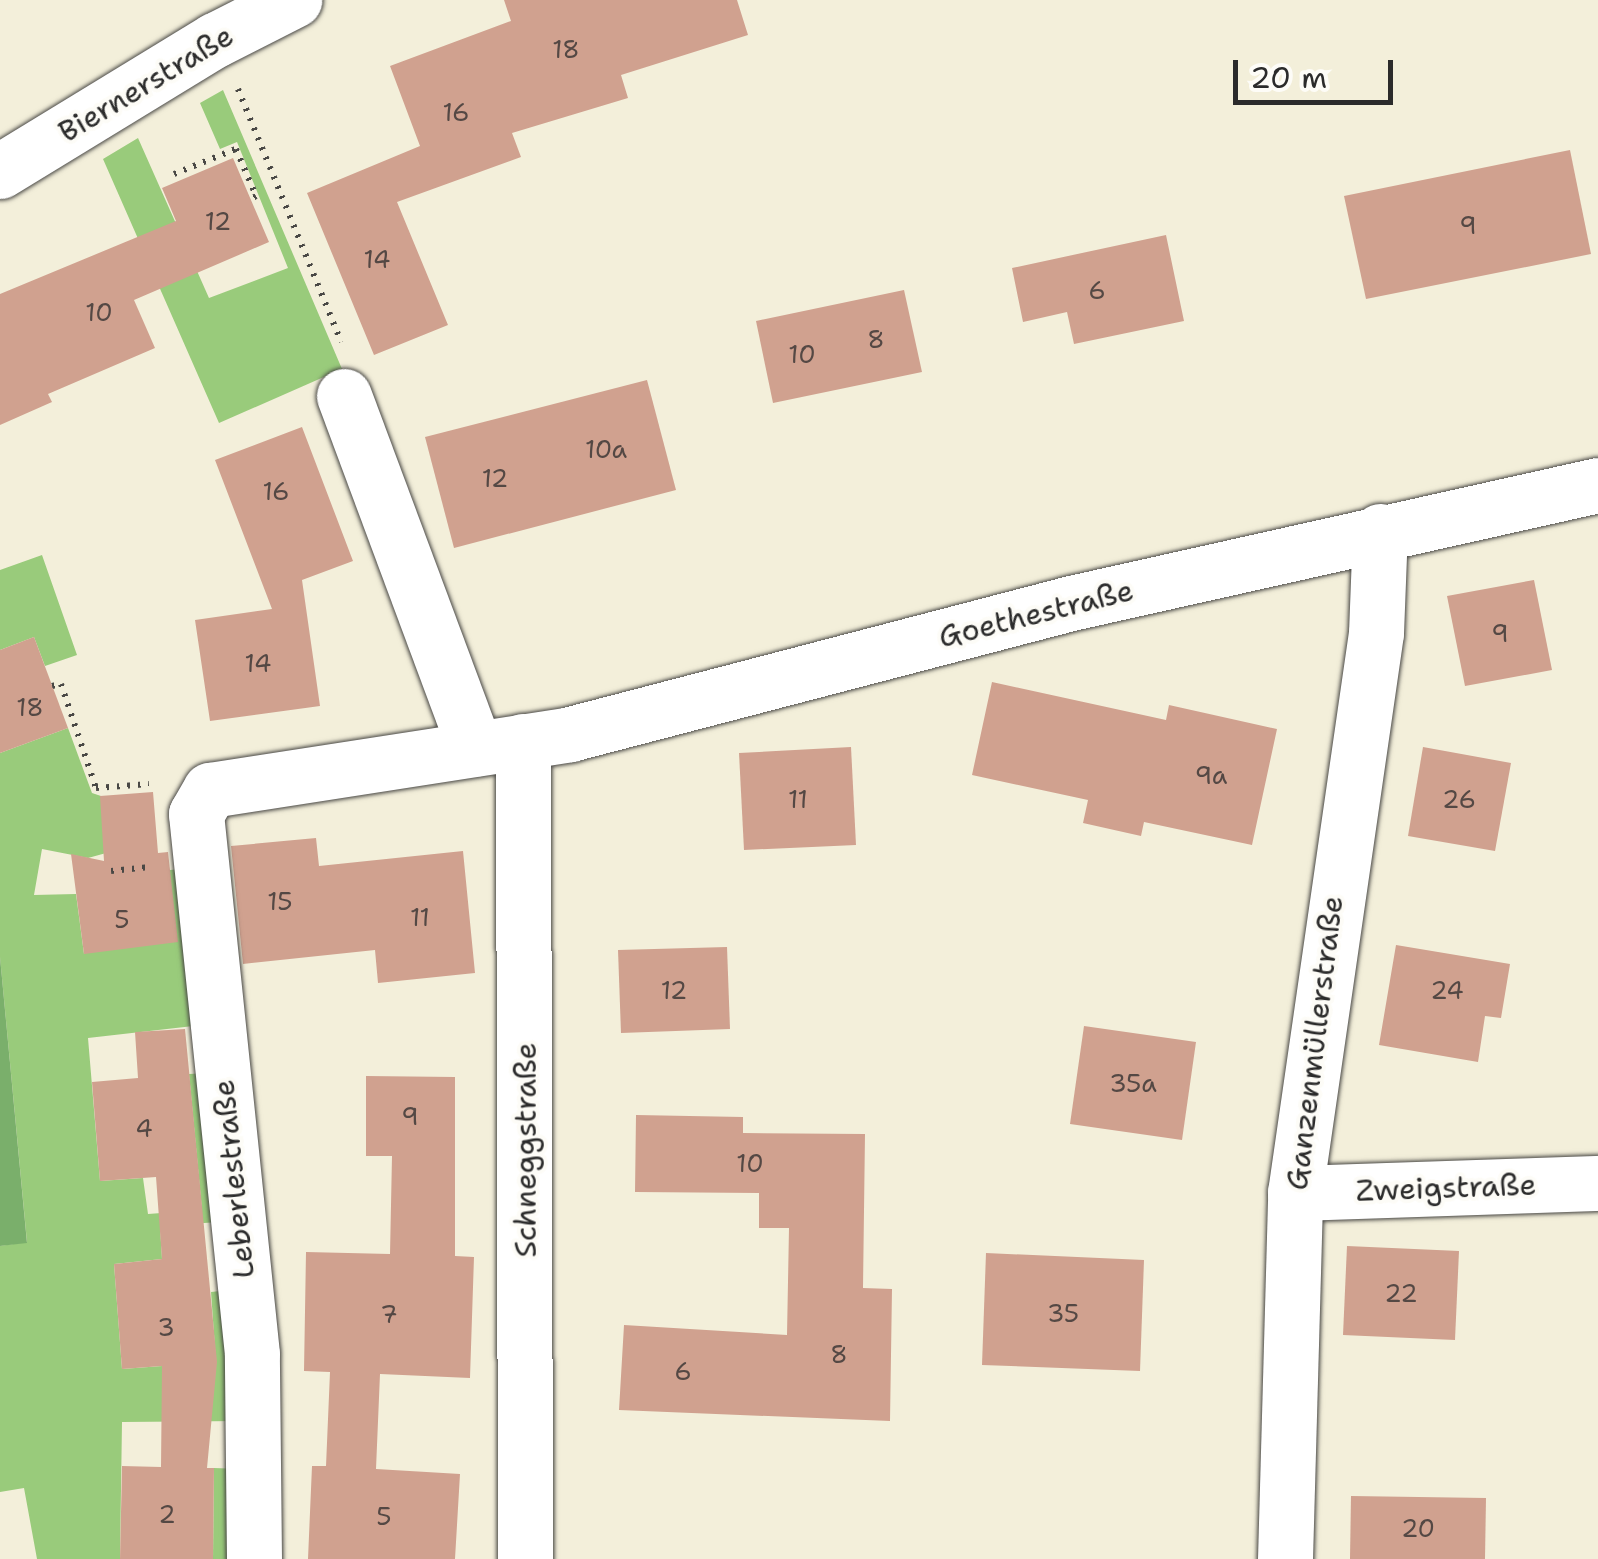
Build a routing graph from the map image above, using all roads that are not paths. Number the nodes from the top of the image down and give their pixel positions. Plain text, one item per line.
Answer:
1 (294, 0) edge
2 (0, 171) edge
3 (344, 396) road end
4 (1598, 485) edge
5 (1380, 531) junction
6 (499, 745) junction
7 (180, 792) joint
8 (1598, 1184) edge
9 (1294, 1194) junction
10 (254, 1559) edge
11 (525, 1559) edge
12 (1285, 1559) edge

1 - 2 street, Biernerstraße
3 - 6 street
4 - 5 street, Goethestraße
5 - 6 street, Goethestraße
5 - 9 street, Ganzenmüllerstraße
6 - 7 street, Goethestraße
6 - 11 street, Schneggstraße
7 - 10 street, Leberlestraße
8 - 9 street, Zweigstraße
9 - 12 street, Ganzenmüllerstraße

